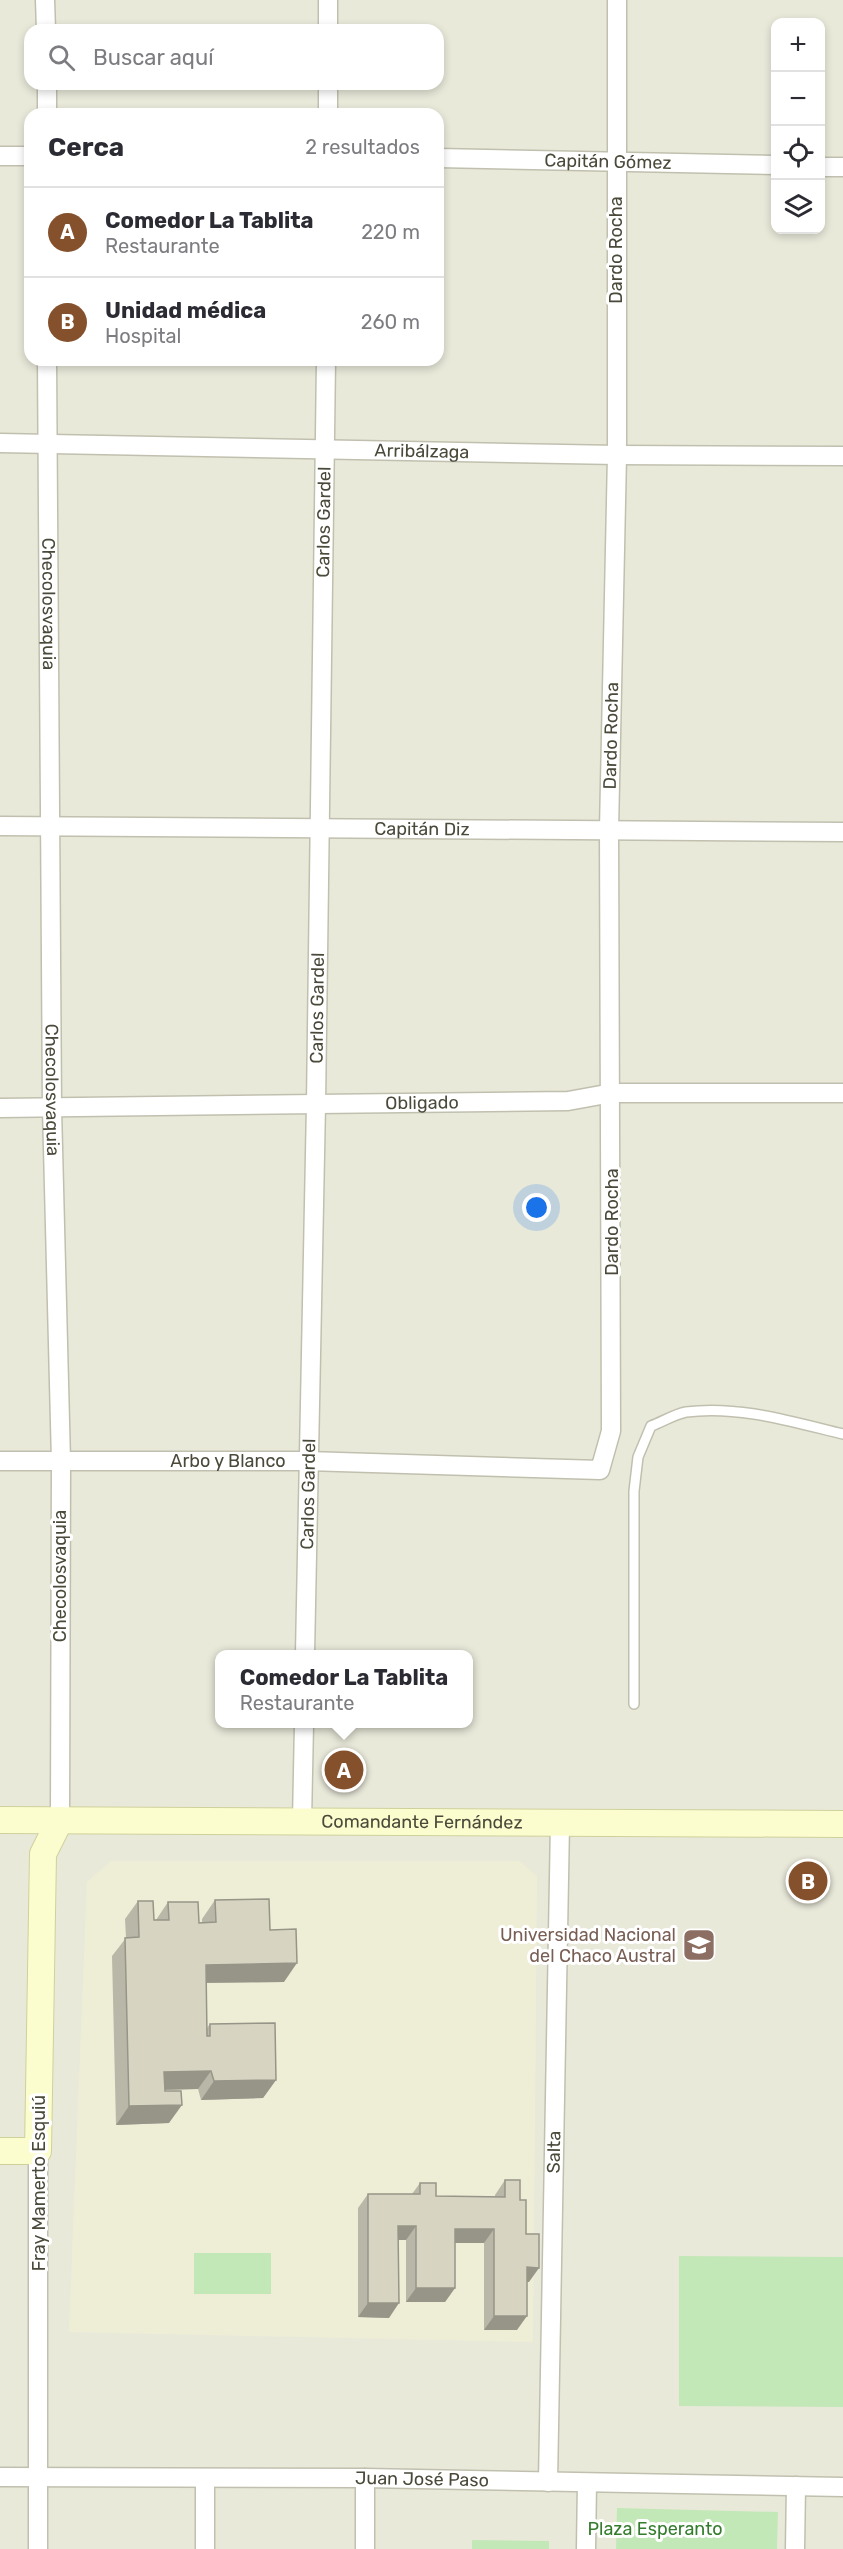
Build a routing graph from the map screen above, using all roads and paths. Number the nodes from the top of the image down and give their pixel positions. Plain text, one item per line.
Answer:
1 (45, 0) edge
2 (328, 0) edge
3 (617, 0) edge
4 (46, 24) edge
5 (328, 24) edge
6 (47, 90) edge
7 (328, 90) edge
8 (47, 108) edge
9 (328, 108) edge
10 (0, 156) edge
11 (24, 156) edge
12 (444, 158) edge
13 (615, 161) junction
14 (771, 165) edge
15 (825, 167) edge
16 (843, 167) edge
17 (47, 366) edge
18 (326, 366) edge
19 (0, 443) edge
20 (47, 443) junction
21 (325, 449) junction
22 (617, 455) junction
23 (843, 456) edge
24 (0, 826) edge
25 (48, 826) junction
26 (319, 828) junction
27 (609, 830) junction
28 (843, 832) edge
29 (612, 1093) junction
30 (843, 1093) edge
31 (316, 1104) junction
32 (0, 1108) edge
33 (52, 1108) junction
34 (843, 1434) edge
35 (0, 1461) edge
36 (60, 1461) junction
37 (307, 1461) junction
38 (600, 1470) joint
39 (304, 1650) edge
40 (634, 1704) dead end
41 (304, 1728) edge
42 (0, 1820) edge
43 (60, 1820) junction
44 (302, 1821) junction
45 (560, 1823) junction
46 (843, 1824) edge
47 (0, 2151) edge
48 (39, 2151) junction
49 (0, 2476) edge
50 (38, 2477) junction
51 (205, 2478) junction
52 (365, 2478) junction
53 (548, 2482) junction
54 (587, 2483) junction
55 (796, 2486) junction
56 (843, 2487) edge
57 (38, 2549) edge
58 (205, 2549) edge
59 (365, 2549) edge
60 (586, 2549) edge
61 (795, 2549) edge

1 - 4 street
2 - 5 street
3 - 13 street, Dardo Rocha
6 - 8 street
7 - 9 street
10 - 11 street
12 - 13 street, Capitán Gómez
13 - 14 street, Capitán Gómez
13 - 22 street, Dardo Rocha
15 - 16 street
17 - 20 street, Checolosvaquia
18 - 21 street, Carlos Gardel
19 - 20 street, Arribálzaga
20 - 21 street, Arribálzaga
20 - 25 street, Checolosvaquia
21 - 22 street, Arribálzaga
21 - 26 street, Carlos Gardel
22 - 23 street, Arribálzaga
22 - 27 street, Dardo Rocha
24 - 25 street, Capitán Diz
25 - 26 street, Capitán Diz
25 - 33 street, Checolosvaquia
26 - 27 street, Capitán Diz
26 - 31 street, Carlos Gardel
27 - 28 street, Capitán Diz
27 - 29 street, Dardo Rocha
29 - 30 street, Obligado
29 - 31 street, Obligado
29 - 38 street, Dardo Rocha
31 - 33 street, Obligado
31 - 37 street, Carlos Gardel
32 - 33 street, Obligado
33 - 36 street, Checolosvaquia
34 - 40 lane
35 - 36 street, Arbo y Blanco
36 - 37 street, Arbo y Blanco
36 - 43 street, Checolosvaquia
37 - 38 street, Arbo y Blanco
37 - 39 street, Carlos Gardel
41 - 44 street
42 - 43 main road, Comandante Fernández
43 - 44 main road, Comandante Fernández
43 - 48 main road, Fray Mamerto Esquiú
44 - 45 main road, Comandante Fernández
45 - 46 main road, Comandante Fernández
45 - 53 street, Salta
47 - 48 main road
48 - 50 street, Fray Mamerto Esquiú
49 - 50 street, Juan José Paso
50 - 51 street, Juan José Paso
50 - 57 street, Fray Mamerto Esquiú
51 - 52 street, Juan José Paso
51 - 58 street
52 - 53 street, Juan José Paso
52 - 59 street
53 - 54 street, Juan José Paso
54 - 55 street, Juan José Paso
54 - 60 street
55 - 56 street, Juan José Paso
55 - 61 street

